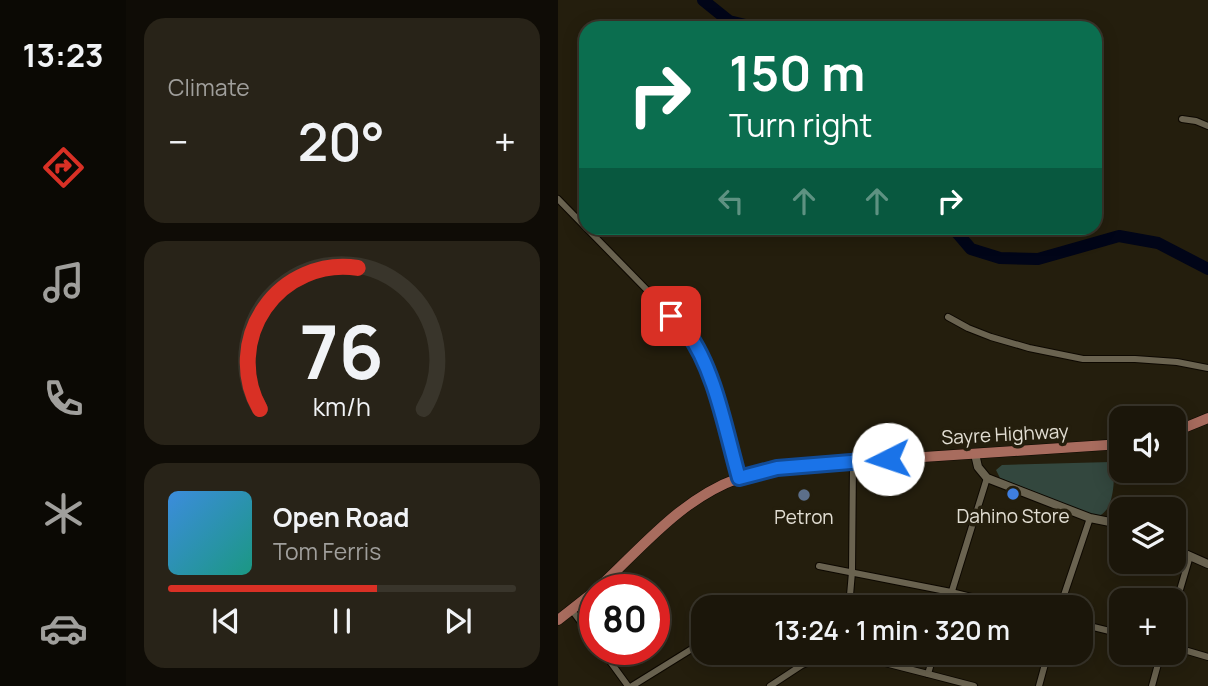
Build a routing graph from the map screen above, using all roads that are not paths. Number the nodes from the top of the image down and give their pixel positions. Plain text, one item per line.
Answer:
1 (1182, 119) dead end
2 (1208, 126) edge
3 (558, 199) edge
4 (579, 221) edge
5 (593, 235) edge
6 (948, 317) dead end
7 (1208, 368) edge
8 (1208, 418) edge
9 (1186, 427) edge
10 (1109, 445) edge
11 (975, 454) junction
12 (853, 461) junction
13 (739, 478) junction
14 (987, 478) junction
15 (1090, 518) junction
16 (1109, 522) edge
17 (1186, 554) edge
18 (1190, 556) junction
19 (1208, 564) edge
20 (819, 566) dead end
21 (852, 572) junction
22 (612, 574) edge
23 (1181, 588) edge
24 (951, 592) junction
25 (850, 595) edge
26 (950, 595) edge
27 (963, 595) edge
28 (1064, 595) edge
29 (579, 603) edge
30 (571, 609) junction
31 (558, 620) edge
32 (579, 620) edge
33 (691, 649) edge
34 (1186, 651) edge
35 (1208, 657) edge
36 (614, 665) edge
37 (804, 665) edge
38 (893, 665) edge
39 (931, 665) edge
40 (1045, 665) edge
41 (1158, 665) edge
42 (928, 674) junction
43 (630, 686) edge
44 (770, 686) edge
45 (974, 686) edge
46 (1039, 686) edge
47 (1152, 686) edge

1 - 2 street
3 - 4 street
5 - 13 street
6 - 7 street
8 - 9 highway
10 - 11 highway, Sayre Highway
11 - 12 highway, Sayre Highway
11 - 14 street
12 - 13 highway, Sayre Highway
12 - 21 street
13 - 22 highway, Sayre Highway
14 - 15 street
14 - 24 street
15 - 16 street
15 - 28 street
17 - 18 street
18 - 19 street
18 - 23 street
20 - 21 street
21 - 24 street
21 - 25 street
24 - 26 street
24 - 27 street
29 - 30 highway, Sayre Highway
30 - 31 highway, Sayre Highway
30 - 32 street
33 - 43 street
34 - 35 street
36 - 43 street
37 - 44 street
38 - 42 street
39 - 42 street
40 - 46 street
41 - 47 street
42 - 45 street

